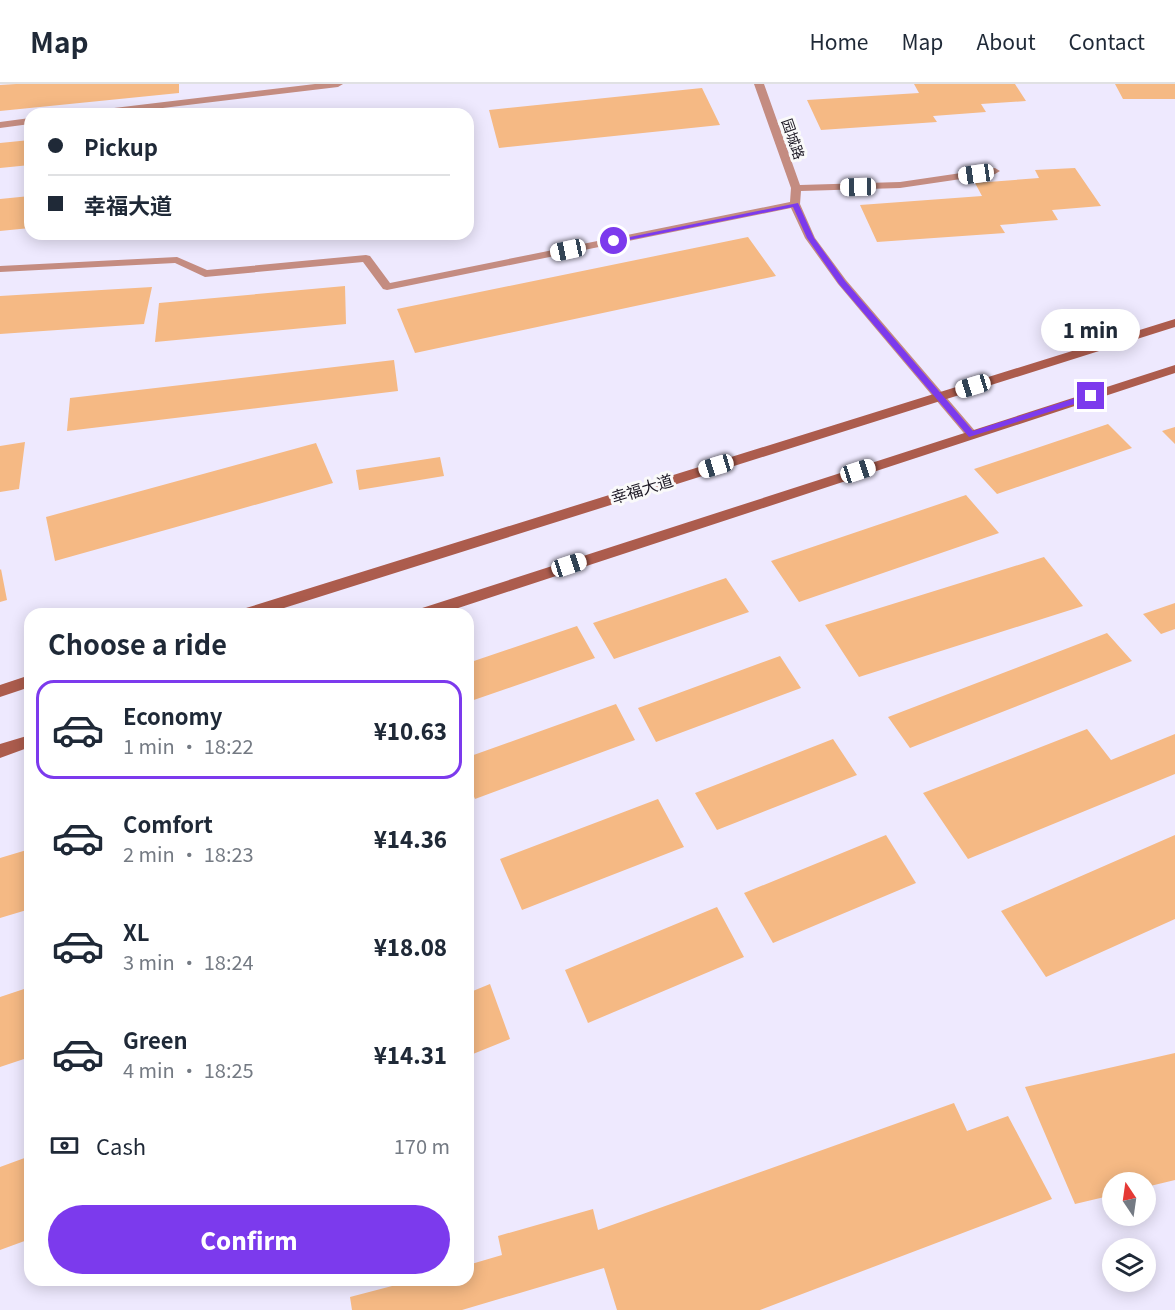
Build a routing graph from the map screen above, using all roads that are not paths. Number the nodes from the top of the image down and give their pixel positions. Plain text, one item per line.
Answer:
1 (338, 84) edge
2 (759, 84) edge
3 (139, 108) edge
4 (24, 122) edge
5 (0, 125) edge
6 (995, 171) dead end
7 (796, 188) junction
8 (795, 204) junction
9 (0, 269) edge
10 (1175, 323) edge
11 (1175, 369) edge
12 (937, 397) junction
13 (972, 435) junction
14 (265, 608) edge
15 (439, 608) edge
16 (24, 683) edge
17 (0, 691) edge
18 (24, 743) edge
19 (0, 751) edge

1 - 3 lane
2 - 7 lane, 园城路
4 - 5 lane
6 - 7 lane
7 - 8 lane, 园城路
8 - 9 lane
8 - 12 lane
10 - 12 main road, 幸福大道
11 - 13 main road
12 - 13 lane
12 - 14 main road, 幸福大道
13 - 15 main road
16 - 17 main road
18 - 19 main road

